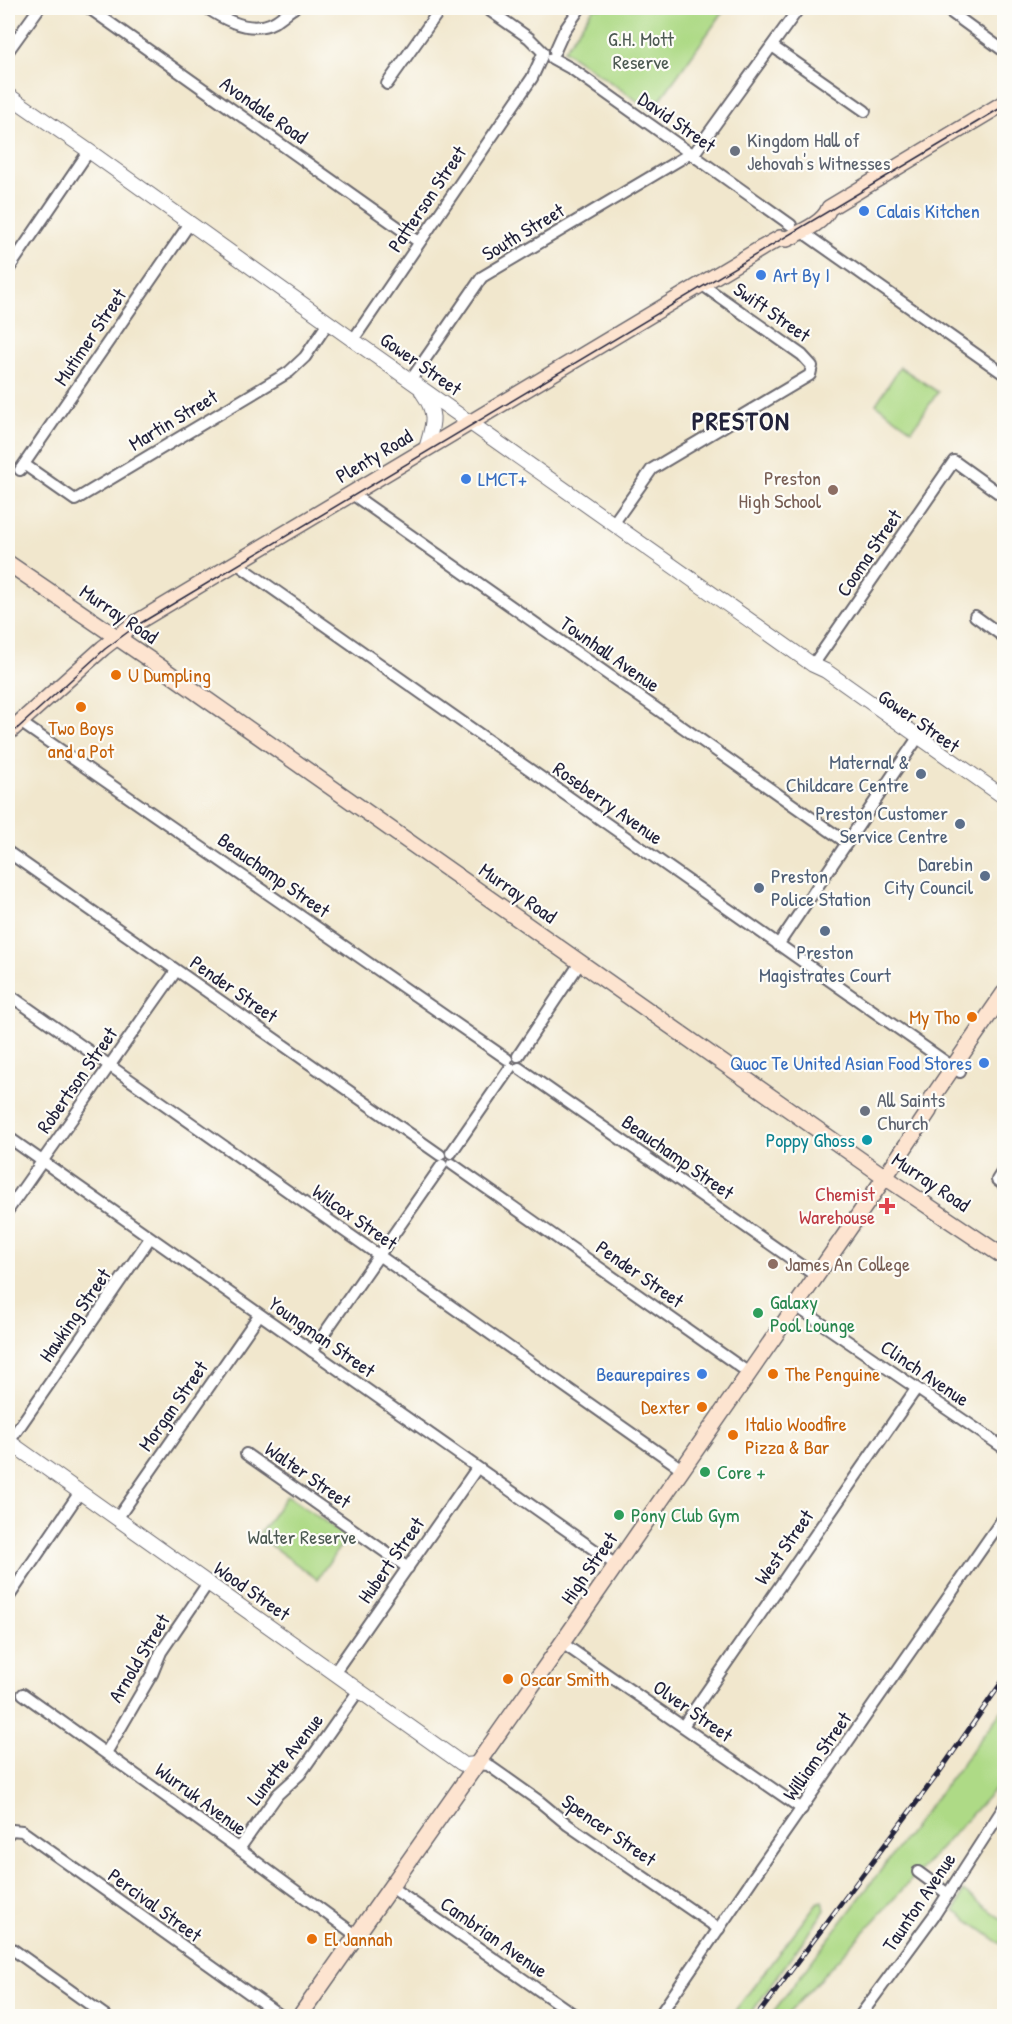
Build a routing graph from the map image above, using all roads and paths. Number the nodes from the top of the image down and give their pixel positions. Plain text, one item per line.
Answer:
1 (39, 8) edge
2 (89, 8) edge
3 (207, 8) edge
4 (294, 8) edge
5 (441, 8) edge
6 (486, 8) edge
7 (580, 8) edge
8 (799, 8) edge
9 (945, 8) edge
10 (772, 46) junction
11 (8, 51) edge
12 (1005, 51) edge
13 (549, 53) junction
14 (387, 84) dead end
15 (8, 95) edge
16 (1005, 103) edge
17 (865, 111) dead end
18 (89, 151) junction
19 (692, 154) junction
20 (190, 223) junction
21 (796, 228) junction
22 (419, 242) junction
23 (8, 270) edge
24 (701, 284) junction
25 (328, 323) junction
26 (352, 340) junction
27 (1005, 374) edge
28 (414, 383) junction
29 (470, 423) junction
30 (426, 448) junction
31 (23, 468) joint
32 (352, 494) junction
33 (1005, 497) edge
34 (613, 524) junction
35 (8, 563) edge
36 (236, 563) junction
37 (975, 616) dead end
38 (1005, 637) edge
39 (115, 638) junction
40 (813, 665) junction
41 (21, 722) junction
42 (8, 733) edge
43 (917, 739) junction
44 (1005, 797) edge
45 (1005, 805) edge
46 (847, 843) junction
47 (8, 852) edge
48 (778, 945) junction
49 (580, 963) junction
50 (176, 971) junction
51 (1005, 993) edge
52 (8, 994) edge
53 (1005, 1008) edge
54 (512, 1065) junction
55 (109, 1066) junction
56 (956, 1070) junction
57 (8, 1137) edge
58 (446, 1159) junction
59 (41, 1161) junction
60 (1005, 1169) edge
61 (885, 1177) junction
62 (1005, 1185) edge
63 (8, 1210) edge
64 (150, 1238) junction
65 (379, 1255) junction
66 (1005, 1257) edge
67 (816, 1276) junction
68 (796, 1306) junction
69 (259, 1315) junction
70 (312, 1351) junction
71 (749, 1373) junction
72 (916, 1389) junction
73 (8, 1441) edge
74 (1005, 1448) edge
75 (246, 1454) dead end
76 (477, 1467) junction
77 (682, 1469) junction
78 (80, 1492) junction
79 (1005, 1517) edge
80 (117, 1519) junction
81 (616, 1565) junction
82 (408, 1568) junction
83 (208, 1583) junction
84 (8, 1598) edge
85 (562, 1643) junction
86 (334, 1673) junction
87 (359, 1690) junction
88 (23, 1694) dead end
89 (683, 1726) junction
90 (106, 1753) junction
91 (477, 1764) junction
92 (1005, 1806) edge
93 (802, 1809) junction
94 (8, 1834) edge
95 (239, 1849) junction
96 (918, 1872) dead end
97 (391, 1887) junction
98 (948, 1894) junction
99 (719, 1929) junction
100 (357, 1936) junction
101 (8, 1946) edge
102 (106, 2016) edge
103 (281, 2016) edge
104 (300, 2016) edge
105 (576, 2016) edge
106 (659, 2016) edge
107 (860, 2016) edge

1 - 11 street
2 - 22 street, Avondale Road
3 - 4 street
5 - 14 street
6 - 13 street, David Street
7 - 13 street, Patterson Street
8 - 10 street, South Street
9 - 12 street
10 - 17 street
10 - 19 street, South Street
13 - 19 street, David Street
13 - 22 street, Patterson Street
15 - 18 street, Gower Street
16 - 21 main road, Plenty Road
18 - 20 street, Gower Street
18 - 23 street
19 - 21 street, David Street
19 - 28 street, South Street
20 - 25 street, Gower Street
20 - 31 street, Mutimer Street
21 - 24 main road, Plenty Road
21 - 27 street, David Street
22 - 26 street, Patterson Street
24 - 29 main road, Plenty Road
24 - 34 street, Swift Street
25 - 26 street, Gower Street
25 - 31 street, Martin Street
26 - 28 street, Gower Street
28 - 29 street, Gower Street
28 - 30 street
29 - 30 main road, Plenty Road
29 - 34 street, Gower Street
30 - 32 main road, Plenty Road
32 - 36 main road, Plenty Road
32 - 46 street, Townhall Avenue
33 - 40 street, Cooma Street
34 - 40 street, Gower Street
35 - 39 main road, Murray Road
36 - 39 main road, Plenty Road
36 - 48 street, Roseberry Avenue
37 - 38 street
39 - 41 main road, Plenty Road
39 - 49 main road, Murray Road
40 - 43 street, Gower Street
41 - 42 main road, Plenty Road
41 - 54 street, Beauchamp Street
43 - 44 street, Gower Street
43 - 45 street, Gower Street
43 - 46 street
46 - 48 street
47 - 50 street, Pender Street
48 - 56 street, Roseberry Avenue
49 - 54 street
49 - 61 main road, Murray Road
50 - 55 street, Robertson Street
50 - 58 street, Pender Street
51 - 56 main road, High Street
52 - 55 street, Wilcox Street
53 - 56 main road, High Street
54 - 58 street
54 - 67 street, Beauchamp Street
55 - 59 street, Robertson Street
55 - 65 street, Wilcox Street
56 - 61 main road, High Street
57 - 59 street, Youngman Street
58 - 65 street
58 - 71 street, Pender Street
59 - 63 street, Robertson Street
59 - 64 street, Youngman Street
60 - 62 street
61 - 66 main road, Murray Road
61 - 67 main road, High Street
64 - 69 street, Youngman Street
64 - 73 street, Hawking Street
65 - 70 street
65 - 77 street, Wilcox Street
67 - 68 main road, High Street
68 - 71 main road, High Street
68 - 72 street, Clinch Avenue
69 - 70 street, Youngman Street
69 - 80 street, Morgan Street
70 - 76 street, Youngman Street
71 - 77 main road, High Street
72 - 74 street, Clinch Avenue
72 - 89 street, West Street
73 - 78 street, Wood Street
75 - 82 street, Walter Street
76 - 81 street, Youngman Street
76 - 82 street, Hubert Street
77 - 81 main road, High Street
78 - 80 street, Wood Street
78 - 84 street
79 - 93 street, William Street
80 - 83 street, Wood Street
81 - 85 main road, High Street
82 - 86 street, Hubert Street
83 - 86 street, Wood Street
83 - 90 street, Arnold Street
85 - 89 street, Olver Street
85 - 91 main road, High Street
86 - 87 street, Wood Street
87 - 91 street, Wood Street
87 - 95 street, Lunette Avenue
88 - 90 street, Wurruk Avenue
89 - 93 street, Olver Street
90 - 95 street, Wurruk Avenue
91 - 97 main road, High Street
91 - 99 street, Spencer Street
92 - 98 street, Taunton Avenue
93 - 99 street, William Street
94 - 103 street, Percival Street
95 - 100 street, Wurruk Avenue
96 - 98 street
97 - 100 main road, High Street
97 - 105 street, Cambrian Avenue
98 - 107 street, Taunton Avenue
99 - 106 street, William Street
100 - 104 main road, High Street
101 - 102 street

